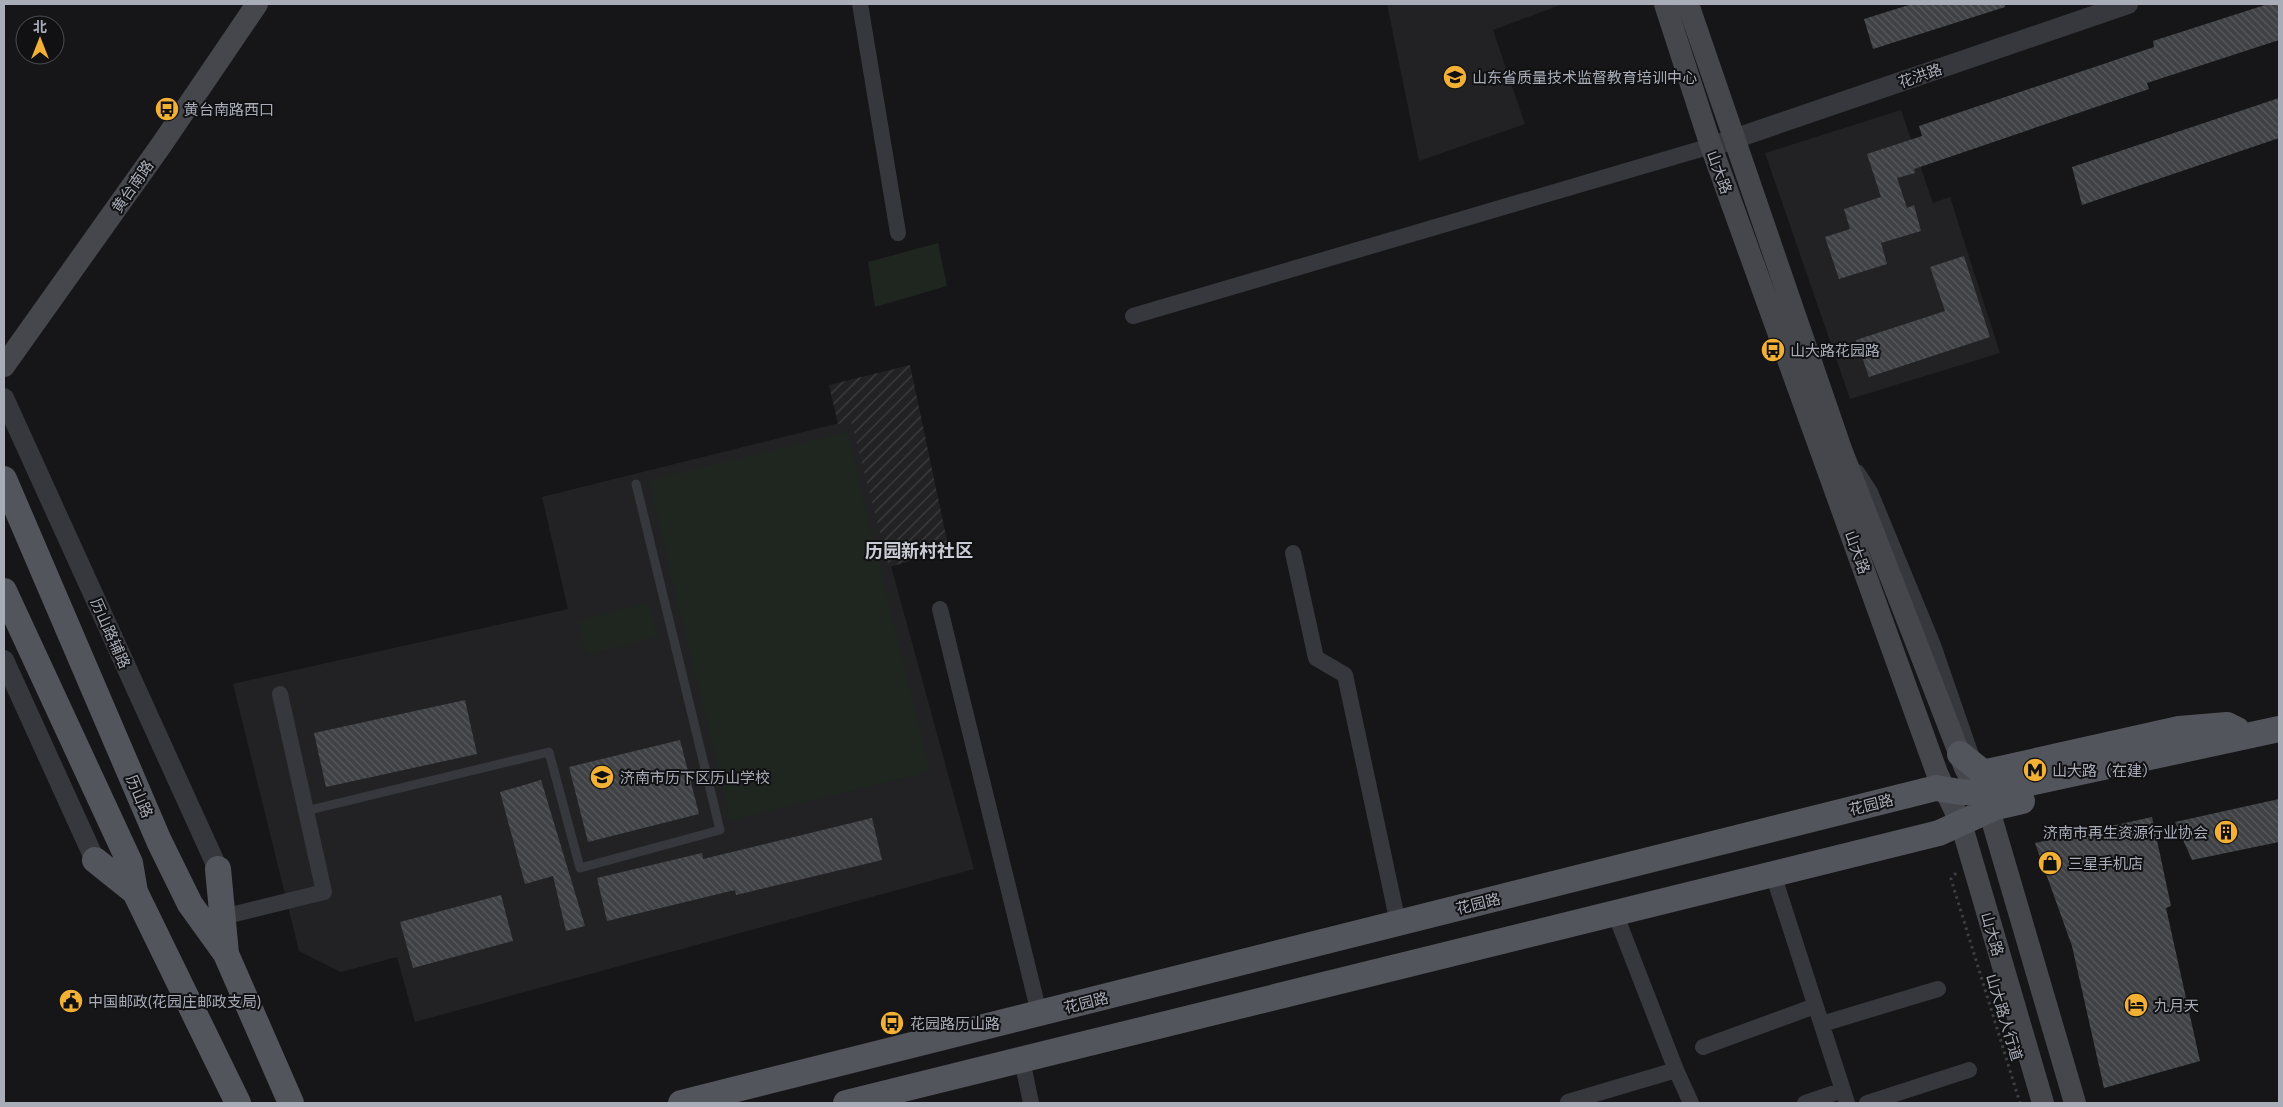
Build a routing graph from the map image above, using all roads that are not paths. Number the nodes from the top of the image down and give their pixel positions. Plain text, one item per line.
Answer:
1 (257, 4) edge
2 (860, 4) edge
3 (1665, 4) edge
4 (1688, 4) edge
5 (2128, 4) edge
6 (1733, 139) junction
7 (1711, 146) junction
8 (898, 233) dead end
9 (1133, 316) dead end
10 (4, 366) edge
11 (4, 398) edge
12 (4, 480) edge
13 (636, 484) dead end
14 (1293, 553) dead end
15 (4, 591) edge
16 (940, 609) dead end
17 (4, 660) edge
18 (280, 694) dead end
19 (2279, 729) edge
20 (2249, 735) junction
21 (2279, 746) edge
22 (1968, 760) junction
23 (1947, 792) junction
24 (1984, 802) junction
25 (306, 811) junction
26 (1961, 823) junction
27 (95, 860) joint
28 (218, 869) joint
29 (1773, 874) junction
30 (135, 892) junction
31 (1615, 913) junction
32 (222, 917) junction
33 (1398, 923) junction
34 (226, 954) junction
35 (1938, 989) dead end
36 (1815, 1006) junction
37 (1039, 1013) junction
38 (1822, 1024) junction
39 (1703, 1047) dead end
40 (1022, 1060) junction
41 (1676, 1070) junction
42 (1969, 1070) dead end
43 (1845, 1097) edge
44 (1568, 1102) edge
45 (238, 1103) edge
46 (291, 1103) edge
47 (681, 1103) edge
48 (846, 1103) edge
49 (1031, 1103) edge
50 (1692, 1103) edge
51 (1805, 1103) edge
52 (1867, 1103) edge
53 (2043, 1103) edge
54 (2075, 1103) edge

1 - 10 main road, 黄台南路
2 - 8 street
3 - 7 main road, 山大路
4 - 6 main road, 山大路
5 - 6 street, 花洪路
6 - 7 street, 花洪路
6 - 22 main road, 山大路
7 - 9 street
7 - 23 main road, 山大路
11 - 28 street, 历山路辅路
12 - 34 main road, 历山路
13 - 25 lane
14 - 33 street
15 - 30 main road
16 - 37 street
17 - 27 street
18 - 25 street
19 - 20 main road, 花园路
20 - 22 main road
20 - 24 main road, 花园路
21 - 24 main road, 花园路
22 - 24 main road, 山大路
23 - 24 main road, 花园路
23 - 26 main road, 山大路
23 - 33 main road, 花园路
24 - 26 main road, 花园路
24 - 54 main road, 山大路
25 - 32 street
26 - 29 main road, 花园路
26 - 53 main road, 山大路
27 - 30 main road
28 - 32 main road
29 - 31 main road, 花园路
29 - 36 street
30 - 45 main road
31 - 40 main road, 花园路
31 - 41 street
32 - 34 main road
33 - 37 main road, 花园路
34 - 46 main road, 历山路
35 - 38 street
36 - 38 street
36 - 39 street
37 - 47 main road, 花园路
38 - 43 street
40 - 48 main road, 花园路
40 - 49 street
41 - 44 street
41 - 50 street
42 - 52 street
43 - 51 street

